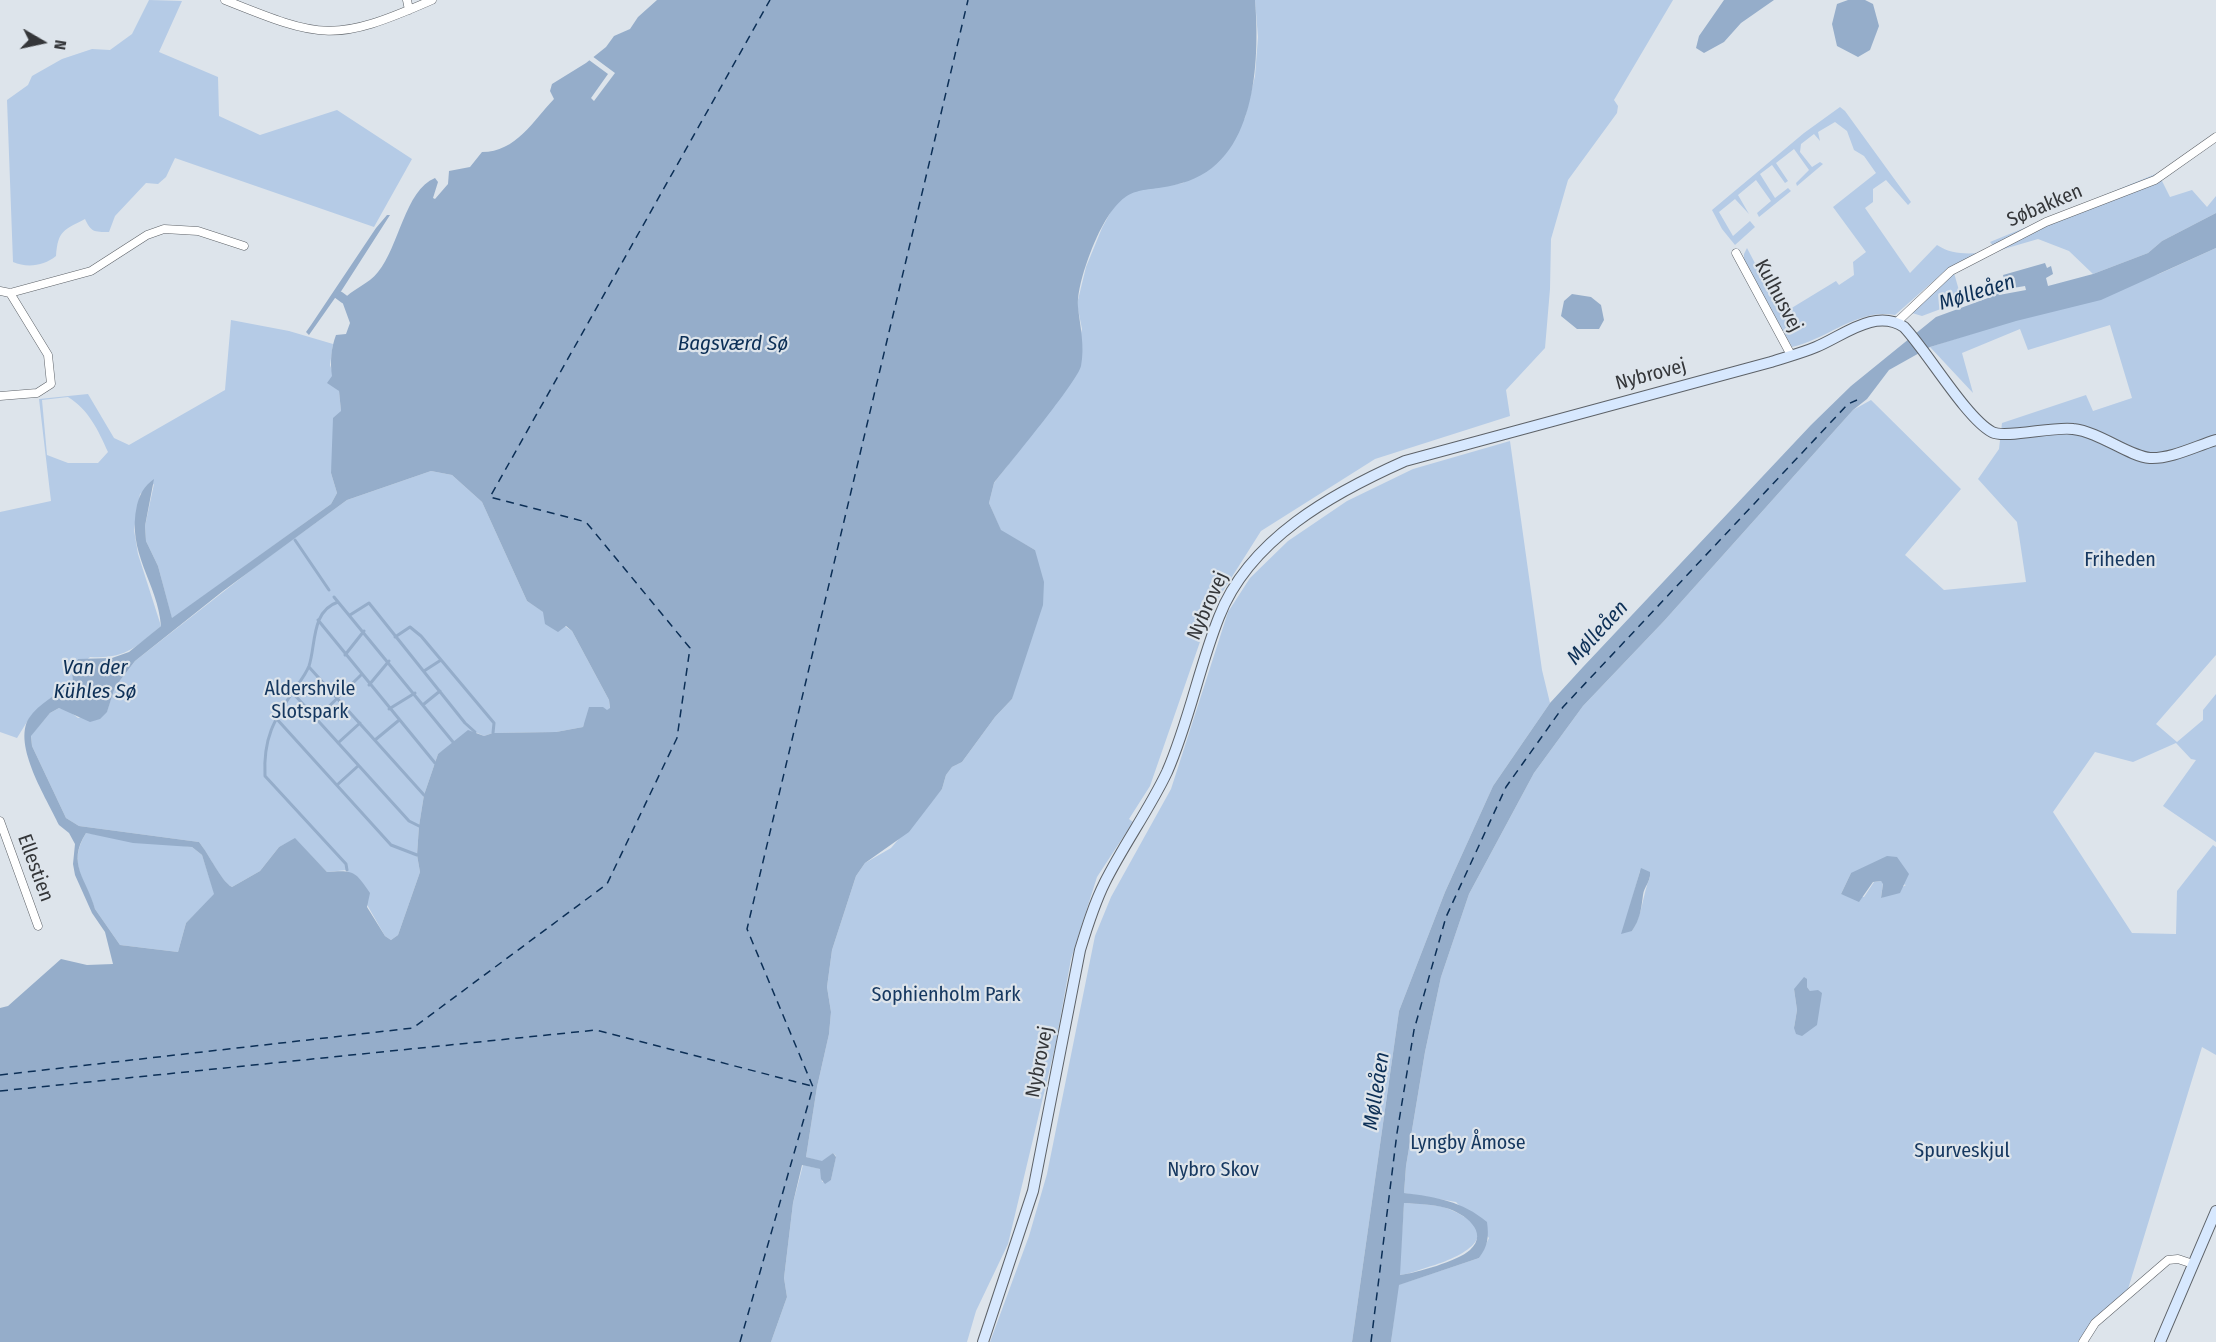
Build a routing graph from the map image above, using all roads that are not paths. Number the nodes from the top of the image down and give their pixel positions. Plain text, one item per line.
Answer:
1 (225, 0) edge
2 (408, 0) edge
3 (432, 0) edge
4 (409, 10) junction
5 (2216, 137) edge
6 (244, 246) dead end
7 (1736, 253) dead end
8 (0, 291) edge
9 (10, 293) junction
10 (1897, 322) junction
11 (1791, 356) junction
12 (0, 396) edge
13 (2216, 440) edge
14 (0, 821) edge
15 (38, 926) dead end
16 (2216, 1211) edge
17 (2193, 1264) junction
18 (983, 1342) edge
19 (2083, 1342) edge
20 (2160, 1342) edge

1 - 4 street
2 - 4 street
3 - 4 street
5 - 10 street, Søbakken
6 - 9 street
7 - 11 street, Kulhusvej
8 - 9 street
9 - 12 street
10 - 11 street, Nybrovej
10 - 13 street
11 - 18 street, Nybrovej
14 - 15 street, Ellestien
16 - 17 street
17 - 19 street
17 - 20 street

